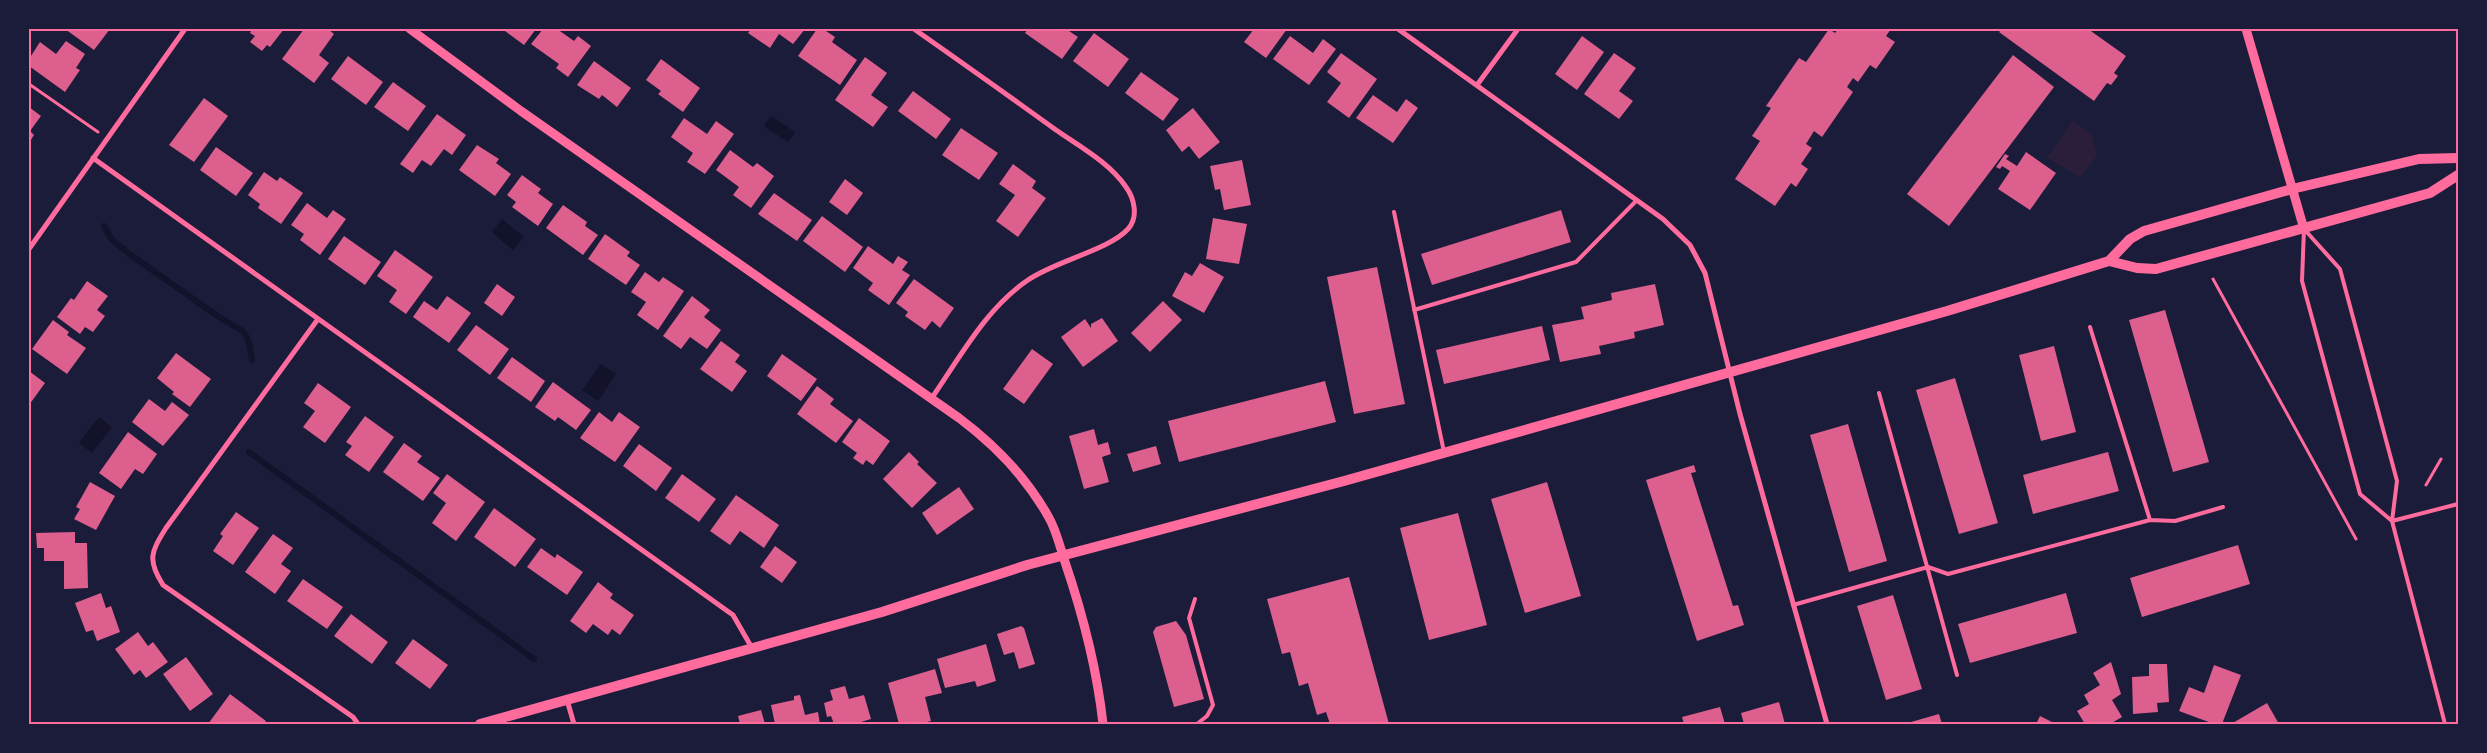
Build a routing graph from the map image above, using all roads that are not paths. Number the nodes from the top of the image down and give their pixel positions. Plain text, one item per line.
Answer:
1 (185, 29) edge
2 (410, 29) edge
3 (914, 29) edge
4 (1398, 29) edge
5 (1518, 29) edge
6 (2246, 29) edge
7 (1477, 85) junction
8 (93, 158) junction
9 (2458, 158) edge
10 (2458, 175) edge
11 (2292, 189) junction
12 (1637, 200) junction
13 (1394, 212) dead end
14 (2304, 229) junction
15 (29, 249) edge
16 (2109, 261) junction
17 (1414, 310) junction
18 (318, 319) junction
19 (2090, 327) dead end
20 (1729, 372) junction
21 (1879, 393) dead end
22 (931, 400) junction
23 (1444, 453) junction
24 (2458, 504) edge
25 (2224, 507) dead end
26 (2150, 520) junction
27 (2392, 521) junction
28 (1063, 556) junction
29 (1928, 567) junction
30 (1195, 598) dead end
31 (1793, 605) junction
32 (752, 648) junction
33 (1957, 675) dead end
34 (567, 700) junction
35 (358, 724) edge
36 (480, 724) edge
37 (574, 724) edge
38 (1103, 724) edge
39 (1197, 724) edge
40 (1827, 724) edge
41 (2445, 724) edge

1 - 8 street
2 - 22 street
3 - 22 street
4 - 7 street
5 - 7 street
6 - 11 street
7 - 12 street
8 - 15 street
8 - 18 street
9 - 11 main road
10 - 14 main road
11 - 14 street
11 - 16 main road
12 - 17 lane
12 - 20 street
13 - 17 lane
14 - 16 main road
14 - 27 lane
14 - 27 lane
16 - 20 main road
17 - 23 lane
18 - 32 street
18 - 35 street
19 - 26 lane
20 - 23 main road
20 - 31 street
21 - 29 lane
22 - 28 street
23 - 28 main road
24 - 27 lane
25 - 26 lane
26 - 29 lane
27 - 41 lane
28 - 32 main road
28 - 38 street
29 - 31 lane
29 - 33 lane
30 - 39 lane
31 - 40 street
32 - 34 main road
34 - 36 main road
34 - 37 street

